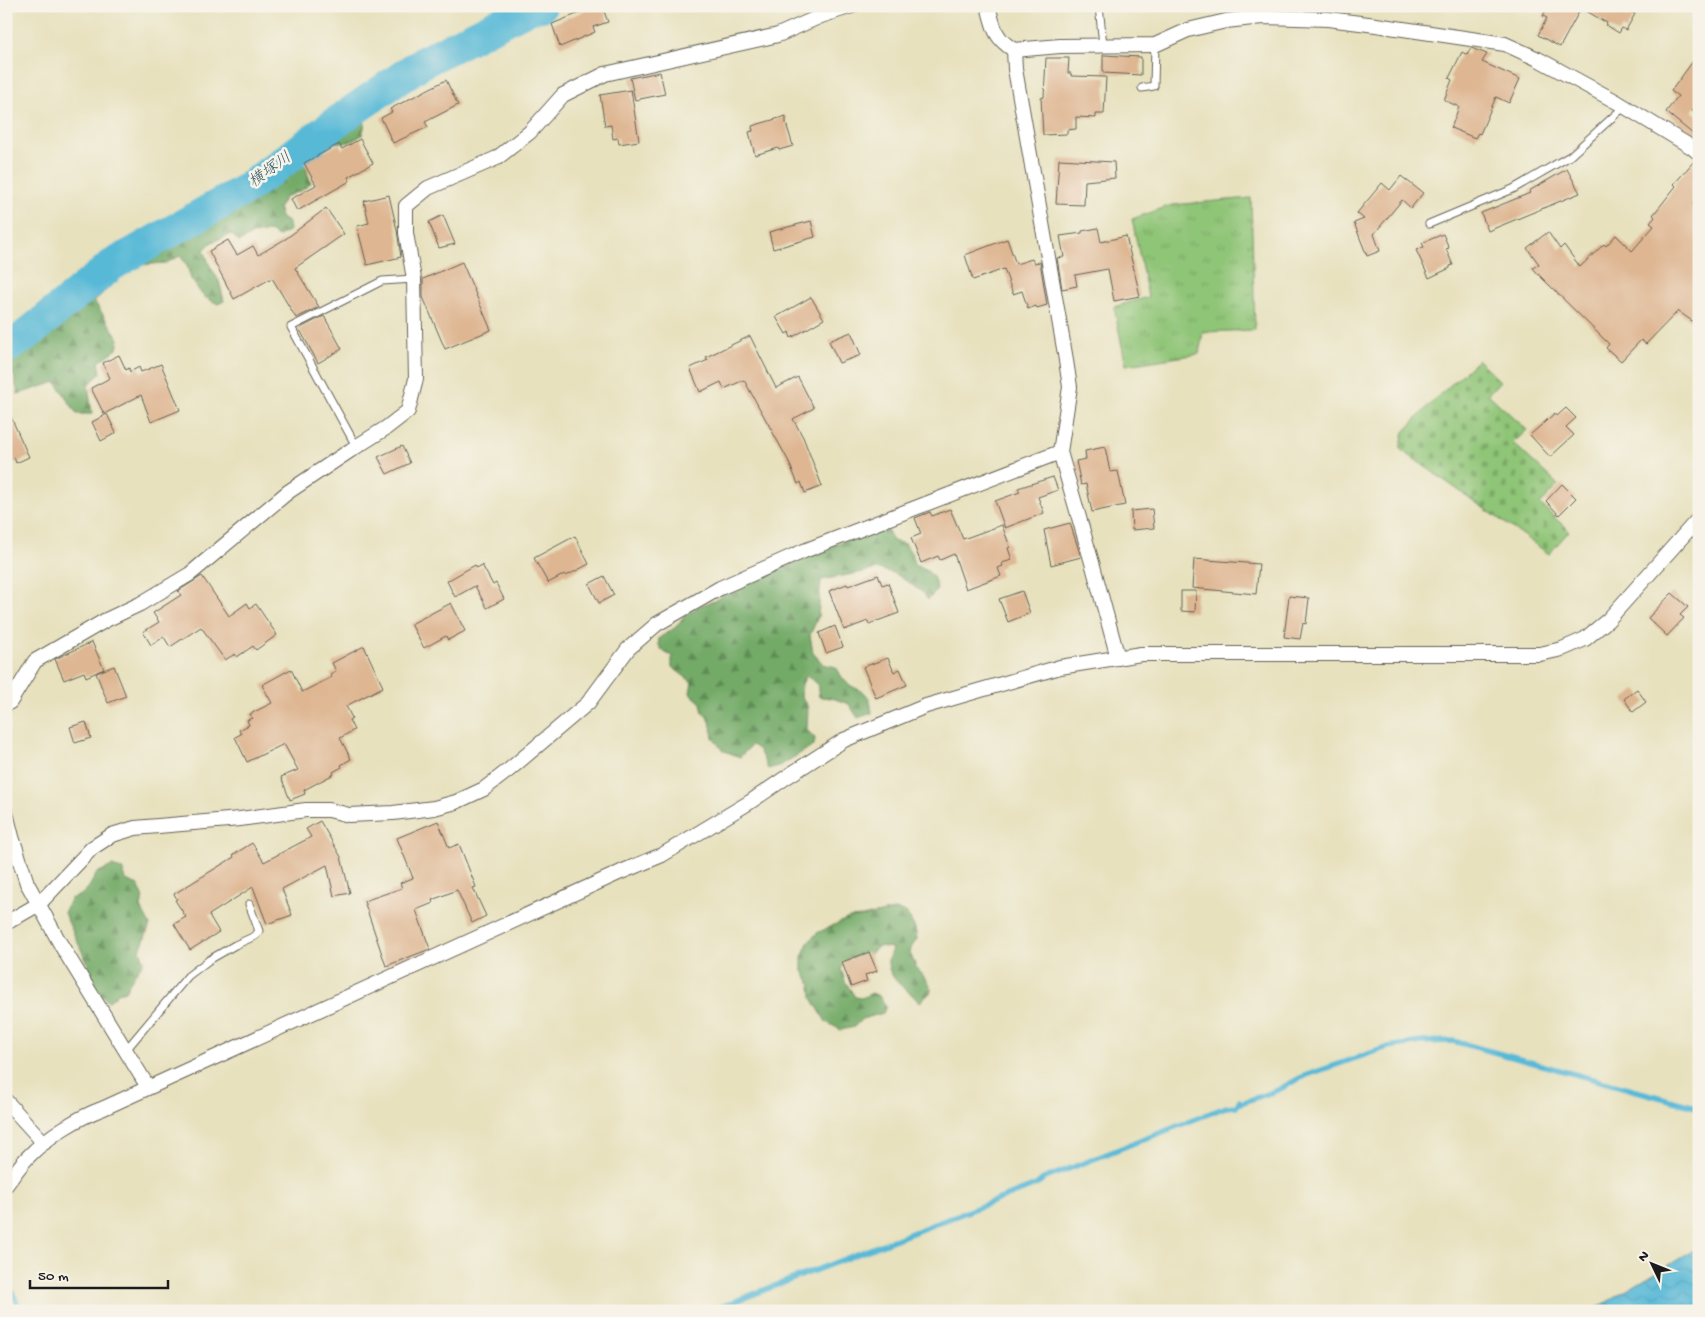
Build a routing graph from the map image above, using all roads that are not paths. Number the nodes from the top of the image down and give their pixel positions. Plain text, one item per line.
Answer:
1 (852, 6) edge
2 (988, 6) edge
3 (1099, 6) edge
4 (1262, 11) edge
5 (1296, 12) edge
6 (1103, 45) junction
7 (1155, 45) junction
8 (1014, 50) junction
9 (1142, 88) dead end
10 (1625, 106) junction
11 (1697, 148) edge
12 (1428, 224) dead end
13 (414, 279) junction
14 (356, 446) junction
15 (1060, 452) junction
16 (1699, 518) edge
17 (1694, 534) edge
18 (1118, 658) junction
19 (6, 704) edge
20 (6, 813) edge
21 (39, 904) junction
22 (250, 904) dead end
23 (6, 923) edge
24 (125, 1051) junction
25 (148, 1088) junction
26 (6, 1101) edge
27 (44, 1144) junction
28 (6, 1185) edge

1 - 13 street
2 - 8 street
3 - 6 lane
4 - 5 street
4 - 7 street
5 - 10 street
6 - 7 street
6 - 8 street
7 - 9 lane
8 - 15 street
10 - 11 street
10 - 12 lane
13 - 14 street
13 - 14 lane
14 - 19 street
15 - 18 street
15 - 21 street
16 - 17 street
17 - 18 street
18 - 25 street
20 - 21 street
21 - 23 street
21 - 24 street
22 - 24 lane
24 - 25 street
25 - 27 street
26 - 27 street
27 - 28 street

